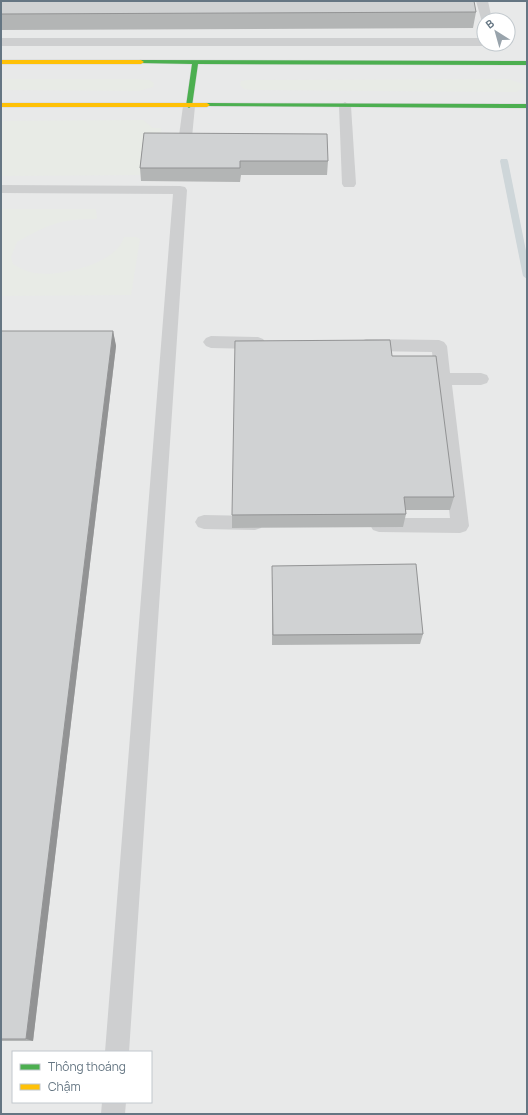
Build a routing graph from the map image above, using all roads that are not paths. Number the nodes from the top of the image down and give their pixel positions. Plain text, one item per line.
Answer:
1 (482, 1) edge
2 (484, 12) edge
3 (1, 42) edge
4 (476, 42) edge
5 (1, 62) edge
6 (195, 63) junction
7 (527, 63) edge
8 (1, 105) edge
9 (189, 106) junction
10 (345, 106) junction
11 (527, 106) edge
12 (181, 179) junction
13 (349, 184) dead end
14 (1, 189) edge
15 (211, 342) dead end
16 (274, 343) edge
17 (352, 345) edge
18 (442, 379) junction
19 (481, 379) dead end
20 (204, 522) dead end
21 (274, 523) edge
22 (367, 524) edge
23 (117, 1051) edge
24 (114, 1103) edge
25 (113, 1114) edge

1 - 2 lane
3 - 4 lane
5 - 6 street
6 - 7 street
6 - 9 street
8 - 9 street
9 - 10 street
9 - 12 lane
10 - 11 street
10 - 13 lane
12 - 14 lane
12 - 23 lane
15 - 16 lane
17 - 18 lane
18 - 19 lane
18 - 22 lane
20 - 21 lane
24 - 25 lane

